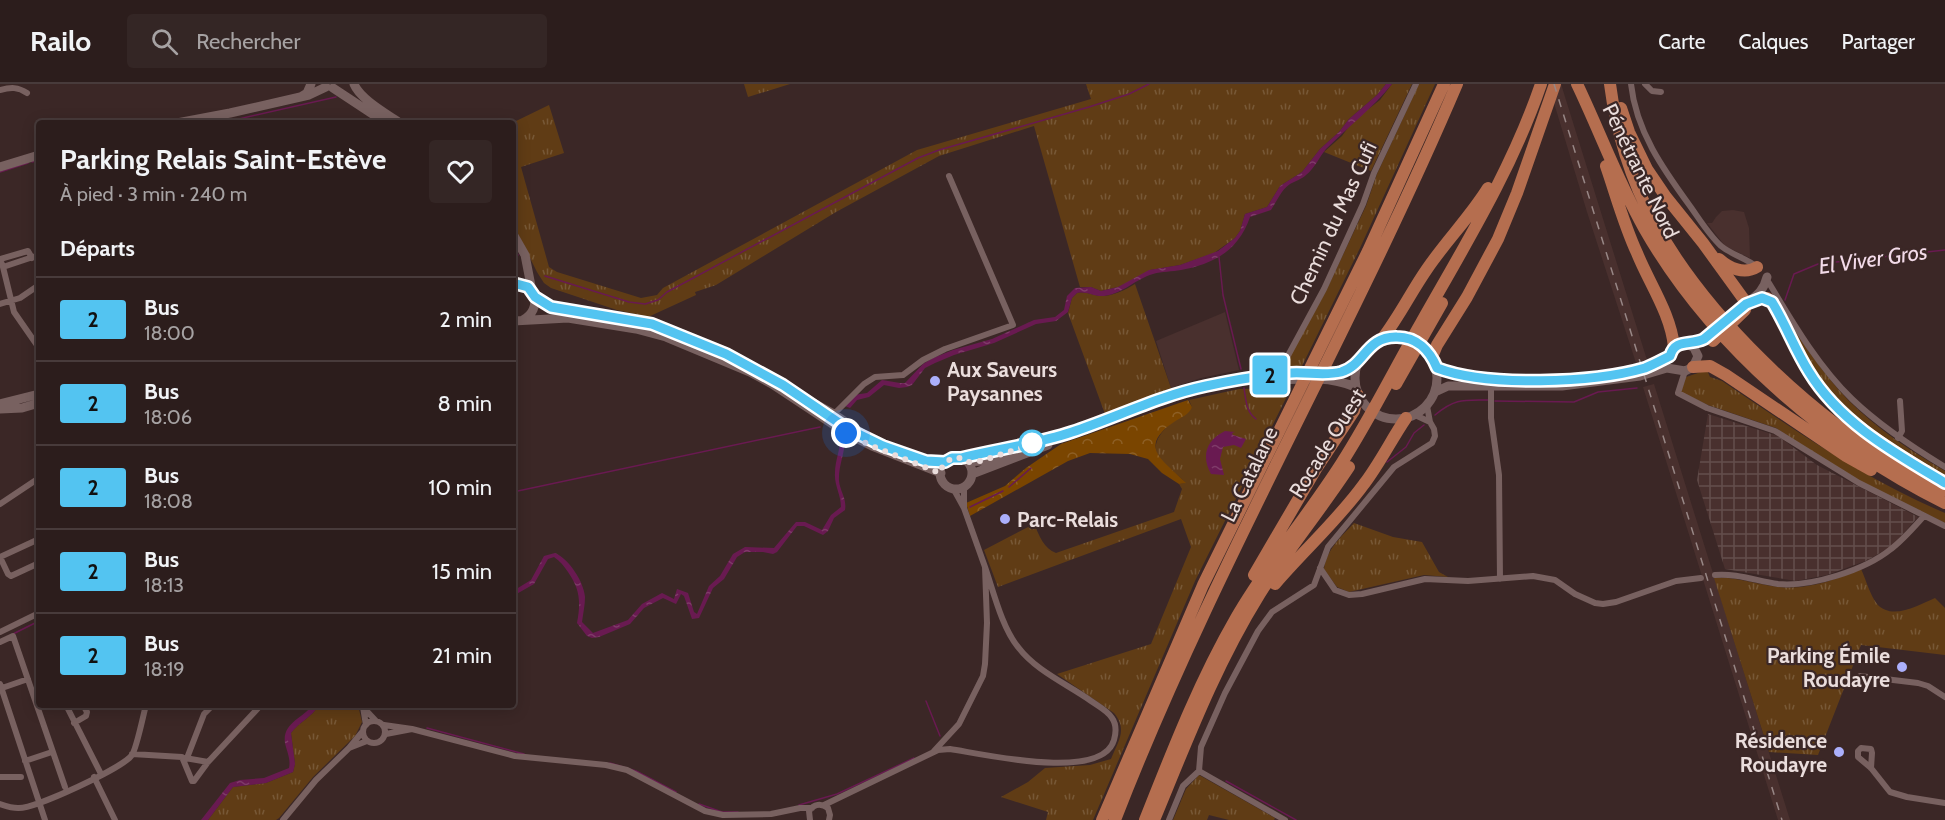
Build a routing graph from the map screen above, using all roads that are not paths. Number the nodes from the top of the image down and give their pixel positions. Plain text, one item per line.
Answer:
1 (311, 84) edge
2 (344, 84) edge
3 (354, 84) edge
4 (1416, 84) edge
5 (1444, 84) edge
6 (1457, 84) edge
7 (1576, 84) edge
8 (1610, 84) edge
9 (1616, 84) edge
10 (1631, 84) edge
11 (1645, 84) edge
12 (326, 86) edge
13 (1547, 89) edge
14 (0, 90) edge
15 (1661, 92) dead end
16 (27, 93) dead end
17 (302, 96) junction
18 (193, 120) edge
19 (381, 120) edge
20 (396, 120) edge
21 (36, 156) edge
22 (0, 167) edge
23 (949, 176) dead end
24 (516, 239) edge
25 (1703, 243) junction
26 (36, 256) edge
27 (1757, 267) junction
28 (1768, 280) junction
29 (516, 284) edge
30 (36, 287) edge
31 (534, 294) junction
32 (12, 300) junction
33 (1758, 300) junction
34 (0, 304) edge
35 (523, 320) junction
36 (1718, 320) junction
37 (516, 321) edge
38 (1732, 336) junction
39 (1382, 339) junction
40 (1713, 341) junction
41 (36, 344) edge
42 (1686, 344) junction
43 (1672, 352) junction
44 (1358, 363) junction
45 (1435, 363) junction
46 (1686, 371) junction
47 (1278, 374) junction
48 (783, 385) junction
49 (1491, 385) junction
50 (1357, 391) junction
51 (1435, 392) junction
52 (36, 395) edge
53 (1900, 401) dead end
54 (0, 404) edge
55 (36, 404) edge
56 (1427, 406) junction
57 (0, 409) edge
58 (835, 412) junction
59 (1411, 416) junction
60 (1430, 422) junction
61 (1368, 425) junction
62 (1898, 438) junction
63 (883, 446) junction
64 (945, 462) junction
65 (968, 462) junction
66 (1945, 467) edge
67 (940, 473) junction
68 (972, 474) junction
69 (36, 481) edge
70 (1945, 483) edge
71 (964, 487) junction
72 (953, 489) junction
73 (1945, 490) edge
74 (0, 504) edge
75 (1945, 505) edge
76 (964, 508) junction
77 (1924, 516) junction
78 (1945, 526) edge
79 (36, 540) edge
80 (0, 557) edge
81 (36, 564) edge
82 (985, 567) junction
83 (1320, 568) junction
84 (1714, 575) dead end
85 (1701, 578) dead end
86 (1500, 579) junction
87 (1314, 585) junction
88 (1330, 586) junction
89 (36, 614) edge
90 (0, 632) edge
91 (0, 642) edge
92 (1860, 676) dead end
93 (28, 679) junction
94 (1, 686) edge
95 (1208, 692) junction
96 (1945, 697) edge
97 (36, 703) edge
98 (38, 708) edge
99 (67, 708) edge
100 (85, 708) edge
101 (145, 708) edge
102 (210, 708) edge
103 (257, 708) edge
104 (363, 708) edge
105 (365, 708) edge
106 (376, 721) junction
107 (74, 723) junction
108 (384, 725) junction
109 (364, 728) junction
110 (412, 729) junction
111 (386, 734) junction
112 (367, 741) junction
113 (349, 748) junction
114 (52, 752) junction
115 (932, 753) junction
116 (132, 754) junction
117 (184, 758) junction
118 (25, 761) junction
119 (208, 762) junction
120 (1871, 768) dead end
121 (1199, 771) junction
122 (101, 774) junction
123 (0, 777) edge
124 (21, 777) dead end
125 (94, 777) junction
126 (64, 787) dead end
127 (839, 797) junction
128 (1945, 803) edge
129 (0, 804) edge
130 (39, 804) junction
131 (824, 805) junction
132 (1150, 806) junction
133 (812, 807) junction
134 (792, 811) junction
135 (830, 811) junction
136 (809, 818) edge
137 (45, 820) edge
138 (115, 820) edge
139 (283, 820) edge
140 (830, 820) edge
141 (1102, 820) edge
142 (1115, 820) edge
143 (1145, 820) edge
144 (1154, 820) edge
145 (1169, 820) edge
146 (1285, 820) edge

1 - 17 main road
2 - 12 main road
3 - 20 main road
4 - 47 street, Chemin du Mas Cufi
5 - 141 highway, La Catalane
6 - 142 highway, La Catalane
7 - 36 highway, Pénétrante Nord
7 - 43 highway
8 - 36 highway, Pénétrante Nord
9 - 25 highway
10 - 27 street
11 - 15 street
12 - 17 main road
12 - 19 main road
13 - 39 highway
13 - 45 highway
13 - 61 highway, Rocade Ouest
14 - 16 street
17 - 18 main road
21 - 22 main road
23 - 58 street
24 - 31 main road
25 - 27 highway
25 - 33 highway
26 - 32 street
27 - 28 main road
28 - 33 main road
28 - 62 street
29 - 31 main road
30 - 32 street
31 - 35 main road
31 - 48 main road
32 - 34 street
32 - 41 street
33 - 40 highway
33 - 40 main road
33 - 42 main road
33 - 70 highway
35 - 37 main road
35 - 67 main road
36 - 38 highway, Pénétrante Nord
38 - 73 highway, Pénétrante Nord
38 - 75 highway, Pénétrante Nord
39 - 44 main road
39 - 45 main road
40 - 46 main road
42 - 43 main road
42 - 46 main road
43 - 45 main road
43 - 46 main road
44 - 47 main road
44 - 50 main road
45 - 51 main road
46 - 49 main road
46 - 75 highway
46 - 77 street
47 - 65 main road
48 - 58 street
48 - 63 main road
49 - 51 main road
49 - 86 street
50 - 59 main road
50 - 68 main road
50 - 132 highway
51 - 56 main road
52 - 54 main road
53 - 62 street
55 - 57 main road
56 - 59 main road
56 - 60 street
58 - 63 street
59 - 60 street
59 - 95 highway
60 - 83 street
61 - 95 highway, Rocade Ouest
61 - 132 highway, Rocade Ouest
62 - 66 street
63 - 64 main road
64 - 65 main road
64 - 67 main road
65 - 68 main road
67 - 72 main road
68 - 71 main road
69 - 74 street
71 - 72 main road
71 - 76 street
72 - 76 street
76 - 82 street
77 - 78 street
77 - 84 street
79 - 80 street
80 - 81 street
82 - 115 street
82 - 115 street
83 - 87 street
83 - 88 street
85 - 86 street
86 - 88 street
87 - 88 street
87 - 121 street
89 - 90 street
91 - 93 street
92 - 96 street
93 - 94 street
93 - 97 street
94 - 118 street
95 - 144 highway, Rocade Ouest
98 - 114 street
99 - 107 street
100 - 107 street
101 - 116 street
102 - 117 street
103 - 119 street
104 - 109 street
105 - 106 street
106 - 108 street
106 - 109 street
107 - 122 street
108 - 110 street
108 - 111 street
109 - 112 street
109 - 113 street
110 - 111 street
110 - 134 street
111 - 112 street
112 - 113 street
113 - 139 street
114 - 118 street
114 - 126 street
115 - 127 street
116 - 117 street
116 - 122 street
117 - 119 street
117 - 119 street
118 - 130 street
120 - 128 street
121 - 145 street
121 - 146 street
122 - 125 street
123 - 124 street
125 - 130 street
125 - 138 street
127 - 131 street
127 - 135 street
129 - 130 street
130 - 137 street
131 - 133 street
131 - 135 street
132 - 143 highway, Rocade Ouest
133 - 134 street
133 - 136 street
134 - 136 street
135 - 140 street

